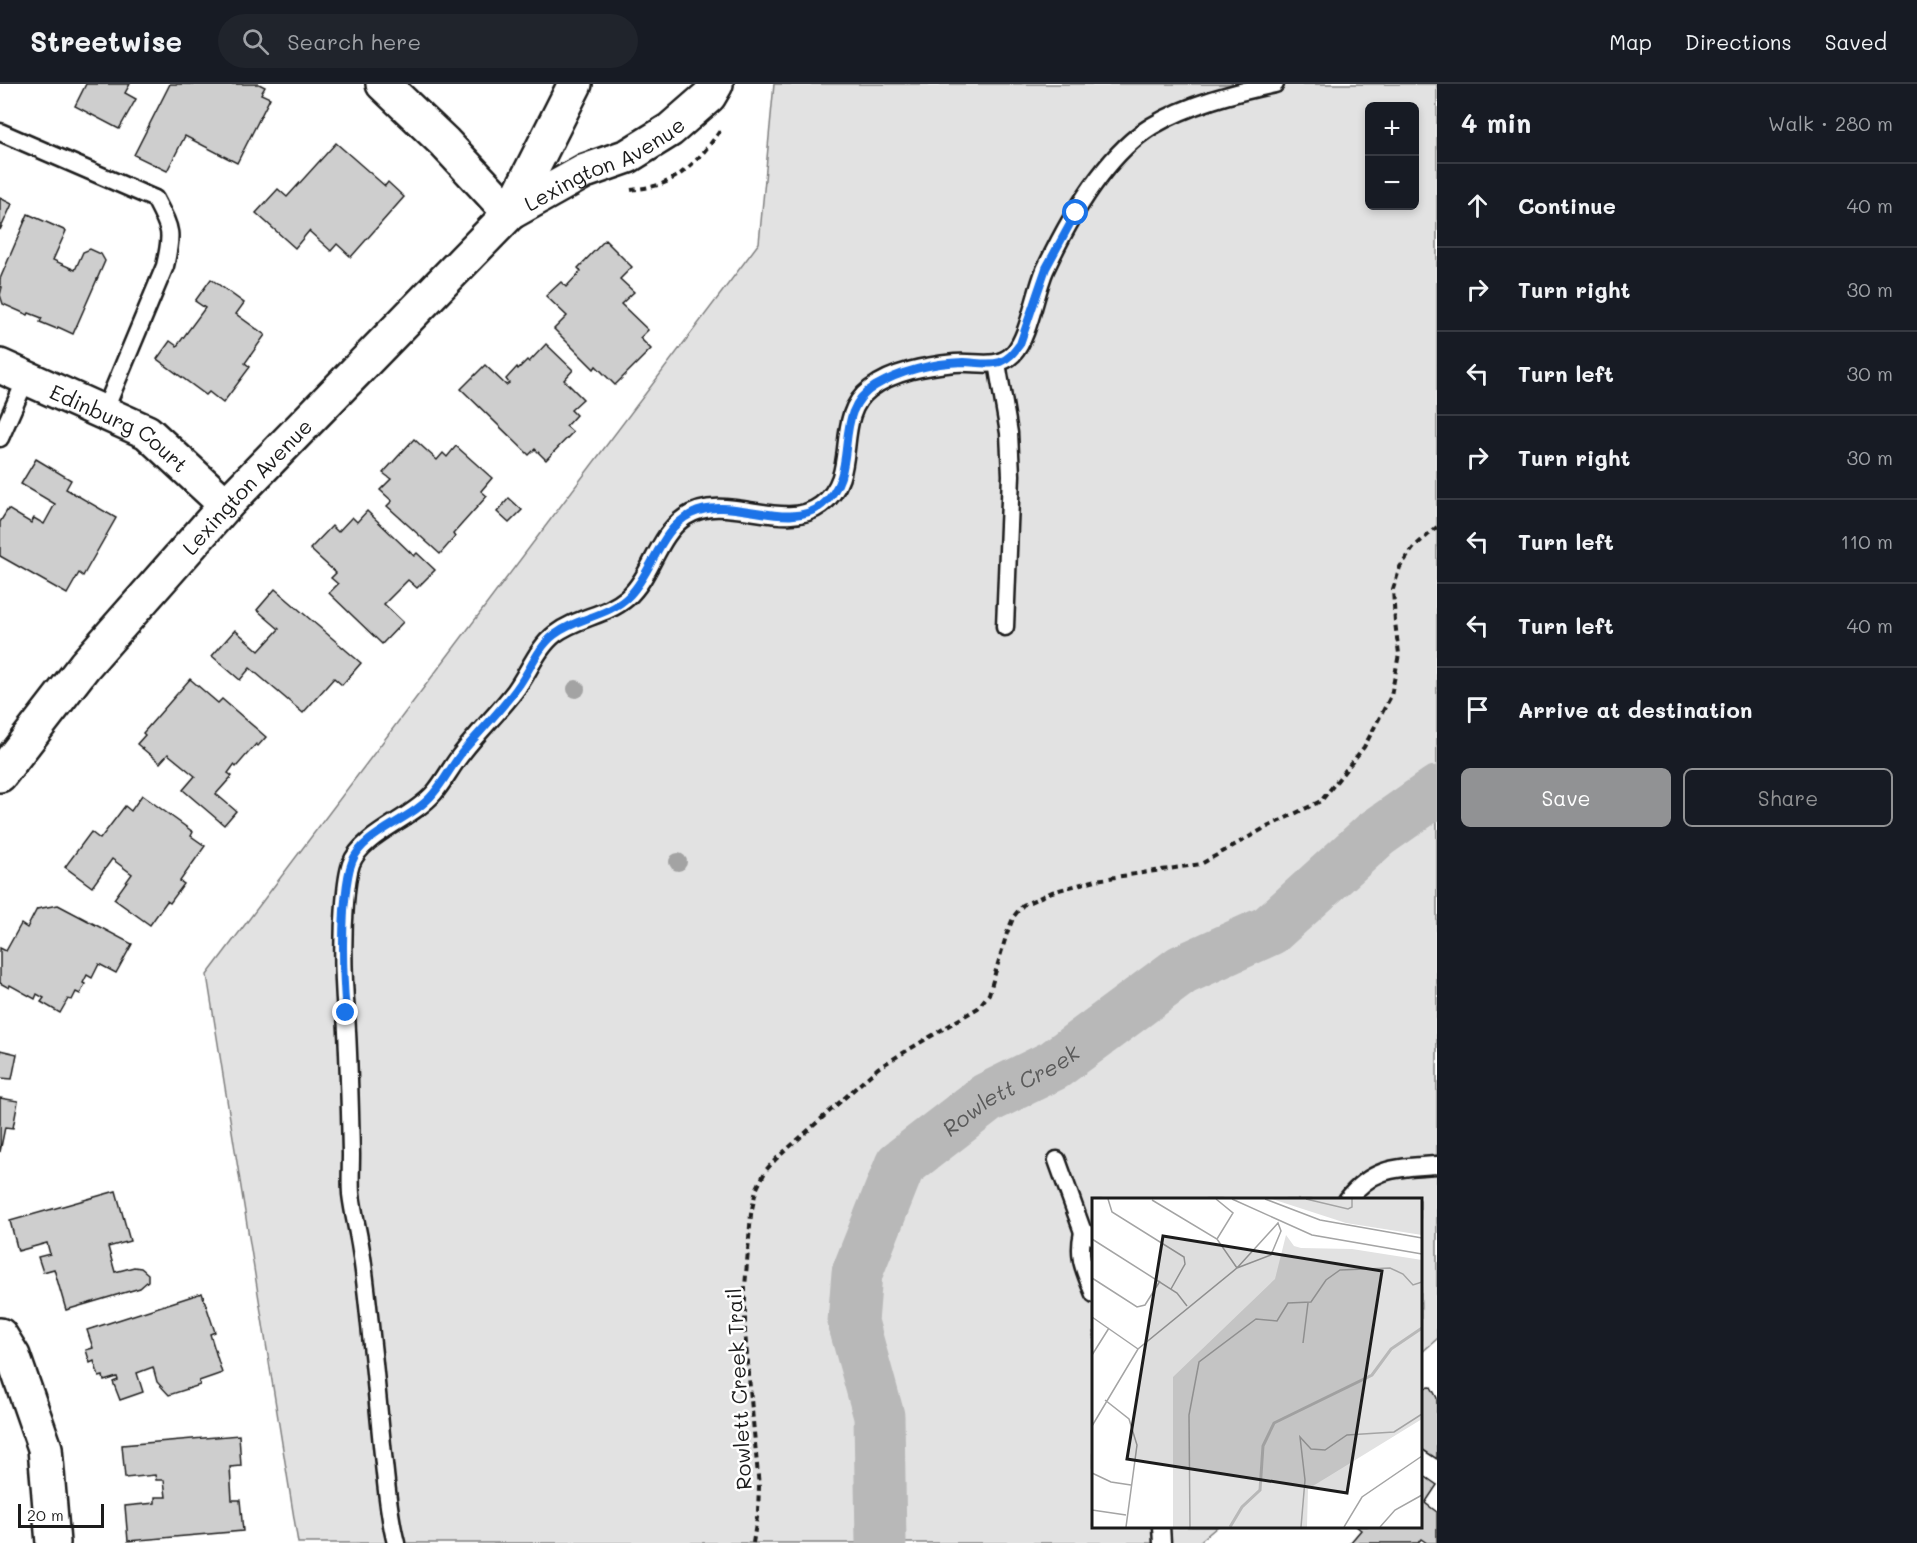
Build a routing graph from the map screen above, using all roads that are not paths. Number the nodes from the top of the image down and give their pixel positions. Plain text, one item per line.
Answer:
1 (383, 84) edge
2 (575, 84) edge
3 (716, 84) edge
4 (1275, 84) edge
5 (0, 132) edge
6 (510, 213) junction
7 (997, 363) junction
8 (14, 372) edge
9 (104, 412) junction
10 (0, 438) edge
11 (226, 505) junction
12 (1005, 627) dead end
13 (0, 775) edge
14 (1057, 1160) dead end
15 (1437, 1166) edge
16 (1349, 1198) edge
17 (1088, 1234) edge
18 (1092, 1289) edge
19 (0, 1335) edge
20 (1161, 1528) edge
21 (53, 1543) edge
22 (396, 1543) edge
23 (1162, 1543) edge

1 - 6 street
2 - 6 street, Lexington Avenue
3 - 6 street, Lexington Avenue
4 - 7 lane
5 - 9 lane
6 - 11 street, Lexington Avenue
7 - 12 lane
7 - 22 lane
8 - 9 street, Edinburg Court
8 - 10 lane
9 - 11 street, Edinburg Court
11 - 13 street, Lexington Avenue
14 - 17 lane
15 - 16 lane
17 - 18 lane
19 - 21 street
20 - 23 lane

